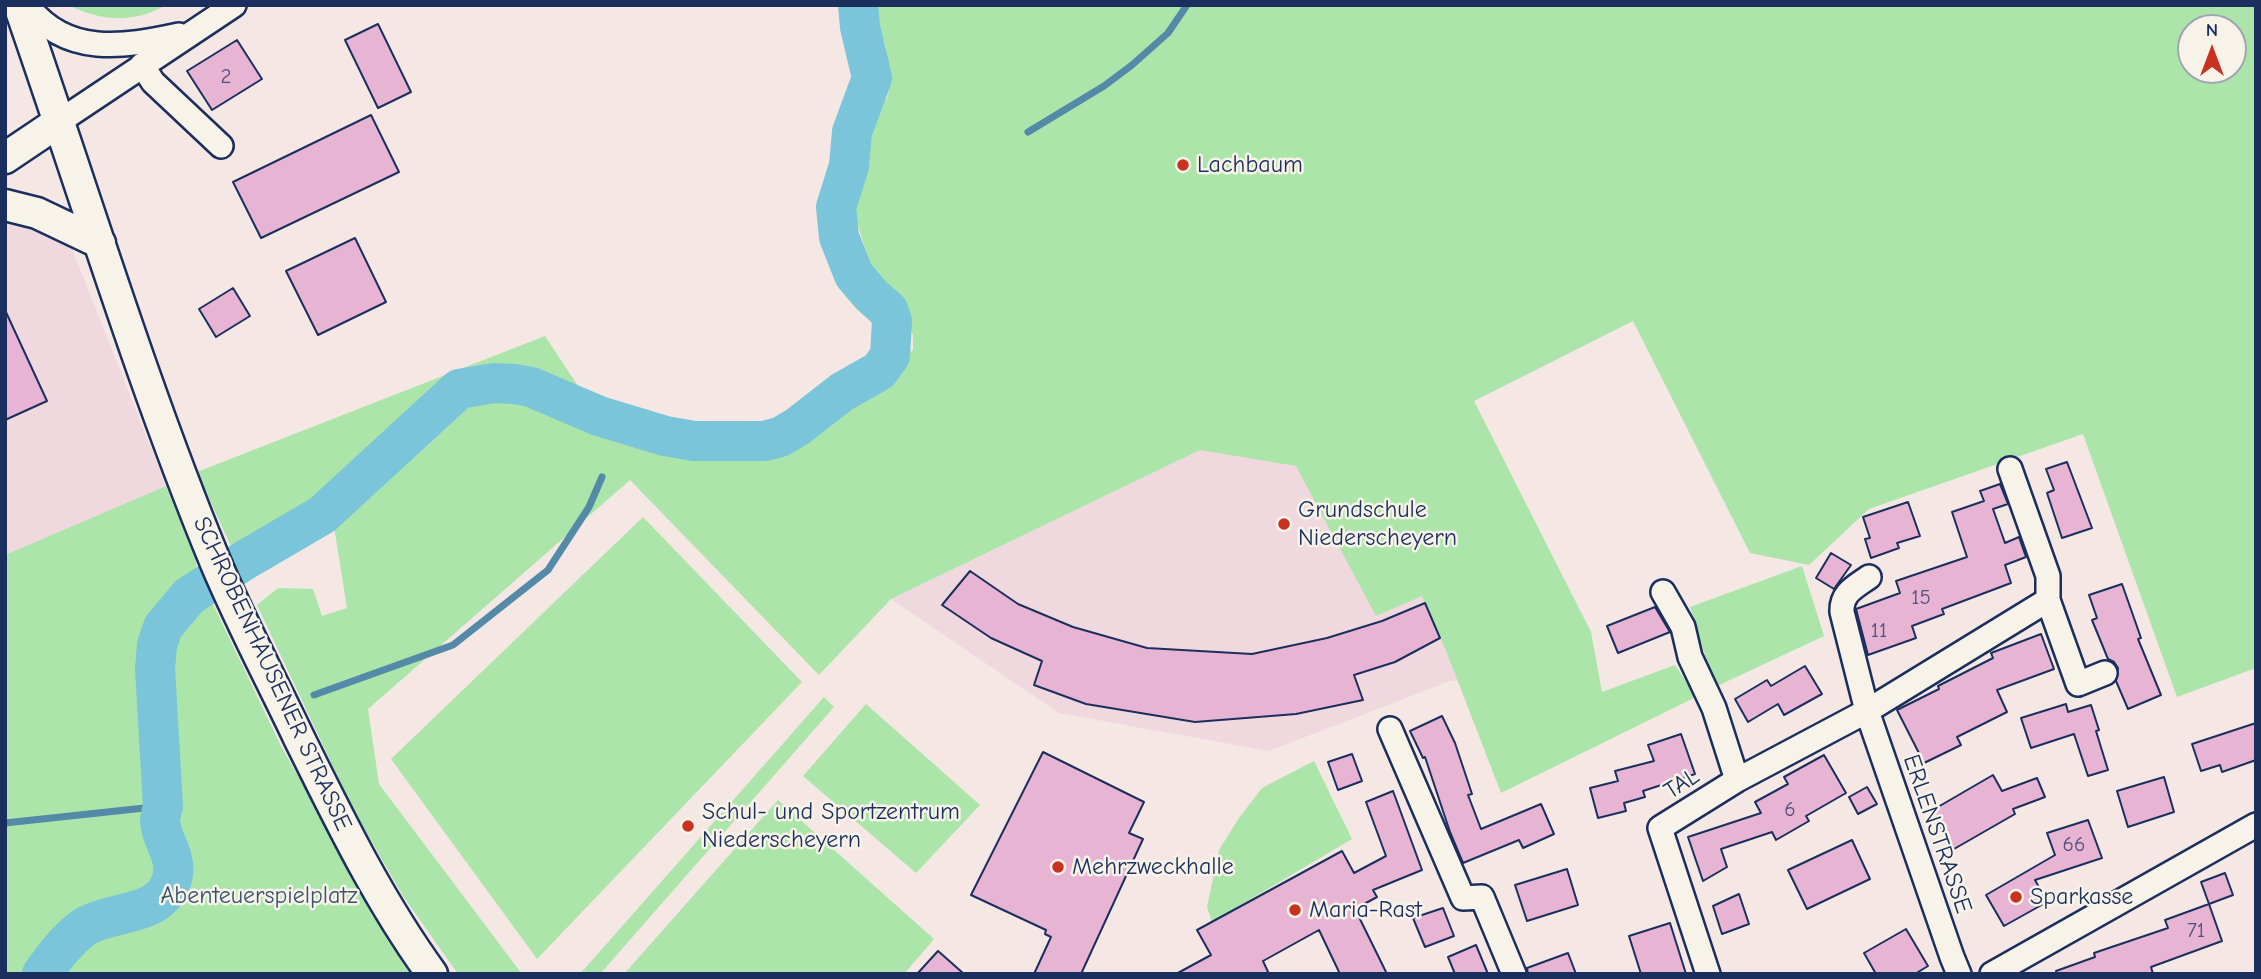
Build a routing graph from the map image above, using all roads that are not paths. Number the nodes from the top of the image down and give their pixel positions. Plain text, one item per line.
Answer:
1 (19, 5) edge
2 (27, 5) edge
3 (234, 5) edge
4 (192, 33) junction
5 (142, 65) junction
6 (60, 121) junction
7 (221, 146) dead end
8 (5, 158) edge
9 (5, 205) edge
10 (100, 243) junction
11 (2010, 469) dead end
12 (1869, 577) dead end
13 (1663, 592) dead end
14 (2048, 600) junction
15 (2105, 673) dead end
16 (1867, 711) junction
17 (1390, 729) dead end
18 (1737, 780) junction
19 (2256, 825) edge
20 (432, 974) edge
21 (1514, 974) edge
22 (1709, 974) edge
23 (1959, 974) edge
24 (1992, 974) edge

1 - 6 main road, SCHROBENHAUSENER STRASSE
2 - 4 street
3 - 4 street
4 - 5 street
5 - 6 street
5 - 7 street
6 - 8 main road
6 - 10 main road, SCHROBENHAUSENER STRASSE
9 - 10 main road
10 - 20 main road, SCHROBENHAUSENER STRASSE
11 - 14 street
12 - 16 street
13 - 18 street
14 - 15 street
14 - 16 street, TAL
16 - 18 street, TAL
16 - 23 street, ERLENSTRASSE
17 - 21 street
18 - 22 street, TAL
19 - 24 street

